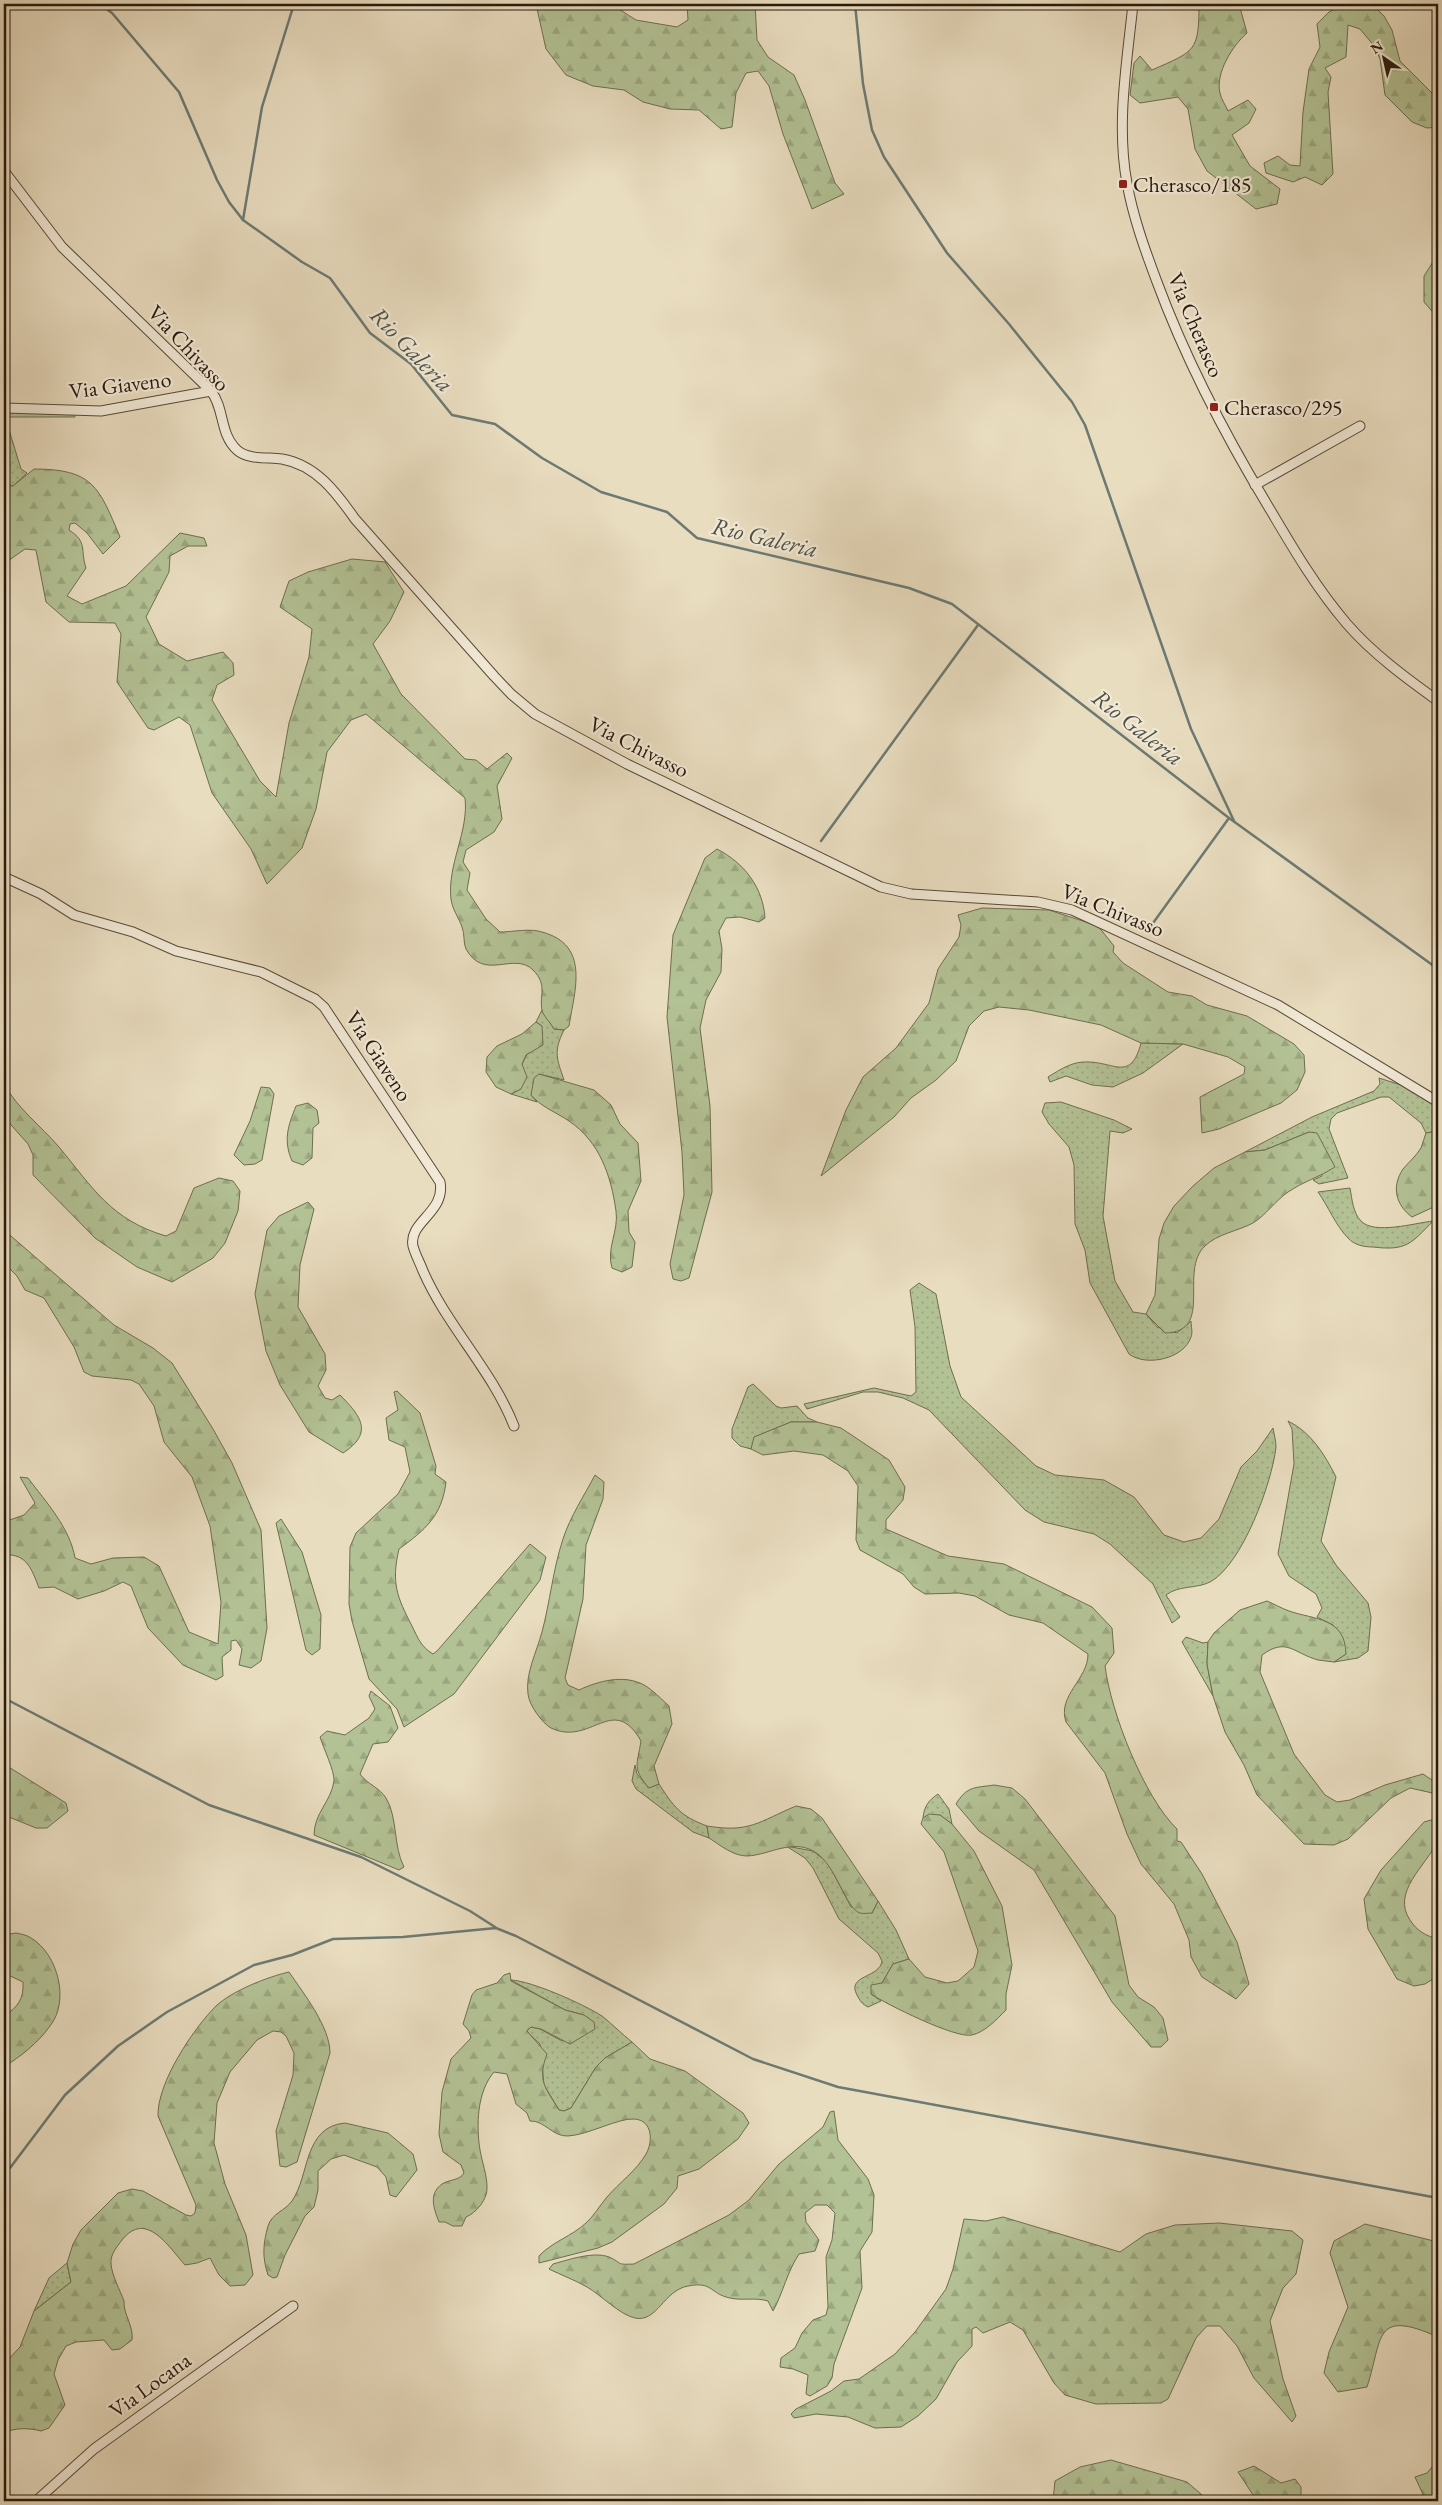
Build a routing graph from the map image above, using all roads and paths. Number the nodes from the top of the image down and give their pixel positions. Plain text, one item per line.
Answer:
1 (1133, 4) edge
2 (4, 171) edge
3 (211, 391) junction
4 (4, 408) edge
5 (1360, 426) dead end
6 (1255, 485) junction
7 (1438, 701) edge
8 (4, 877) edge
9 (1438, 1102) edge
10 (514, 1426) dead end
11 (293, 2306) dead end
12 (36, 2501) edge

1 - 6 street, Via Cherasco
2 - 3 street, Via Chivasso
3 - 4 street, Via Giaveno
3 - 9 street, Via Chivasso
5 - 6 street
6 - 7 street, Via Cherasco
8 - 10 street, Via Giaveno
11 - 12 street, Via Locana

